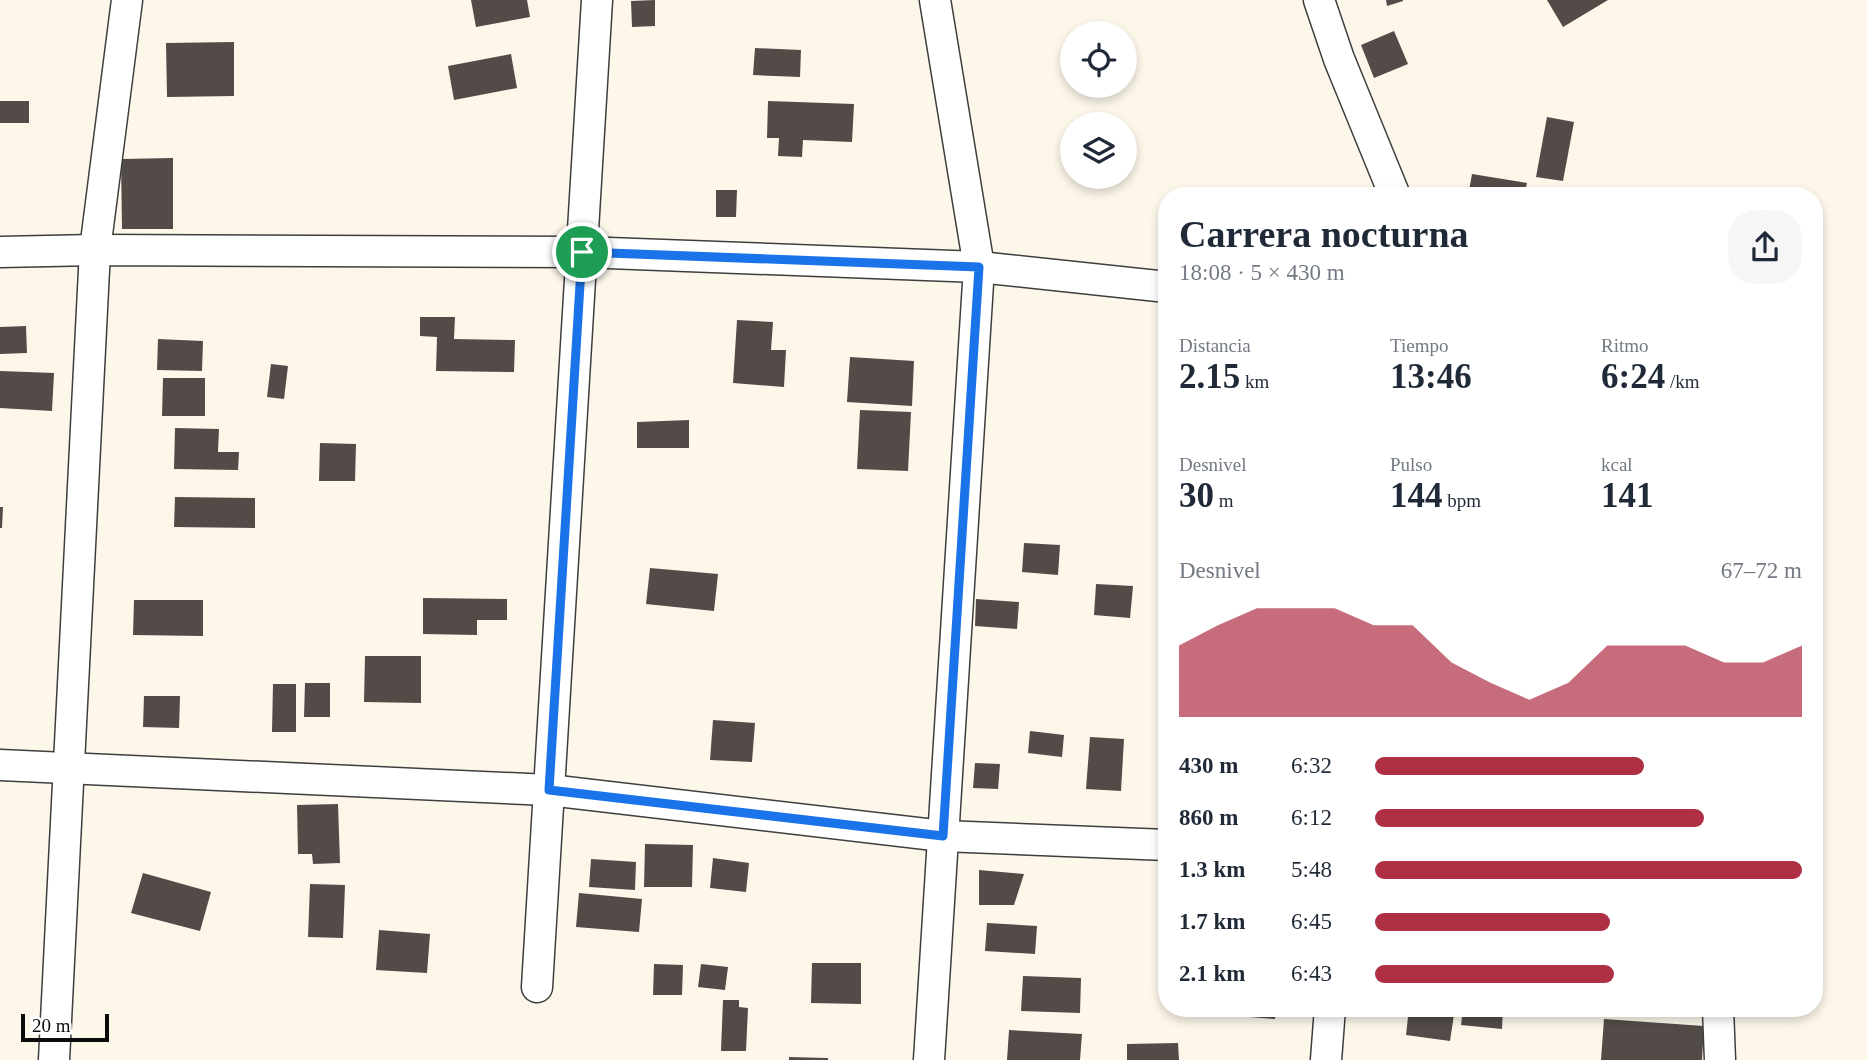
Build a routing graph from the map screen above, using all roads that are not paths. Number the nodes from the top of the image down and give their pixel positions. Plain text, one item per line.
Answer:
1 (127, 0) edge
2 (597, 0) edge
3 (935, 0) edge
4 (1319, 0) edge
5 (1391, 187) edge
6 (94, 250) junction
7 (0, 252) edge
8 (582, 252) junction
9 (979, 267) junction
10 (1158, 286) edge
11 (0, 765) edge
12 (69, 769) junction
13 (549, 790) junction
14 (943, 836) junction
15 (1158, 845) edge
16 (537, 987) dead end
17 (1329, 1017) edge
18 (1718, 1017) edge
19 (54, 1060) edge
20 (929, 1060) edge
21 (1326, 1060) edge
22 (1720, 1060) edge

1 - 6 street
2 - 8 street
3 - 9 street
4 - 5 street
6 - 7 street
6 - 8 street
6 - 12 street
8 - 9 street
8 - 13 street
9 - 10 street
9 - 14 street
11 - 12 street
12 - 13 street
12 - 19 street
13 - 14 street
13 - 16 street
14 - 15 street
14 - 20 street
17 - 21 street
18 - 22 street

